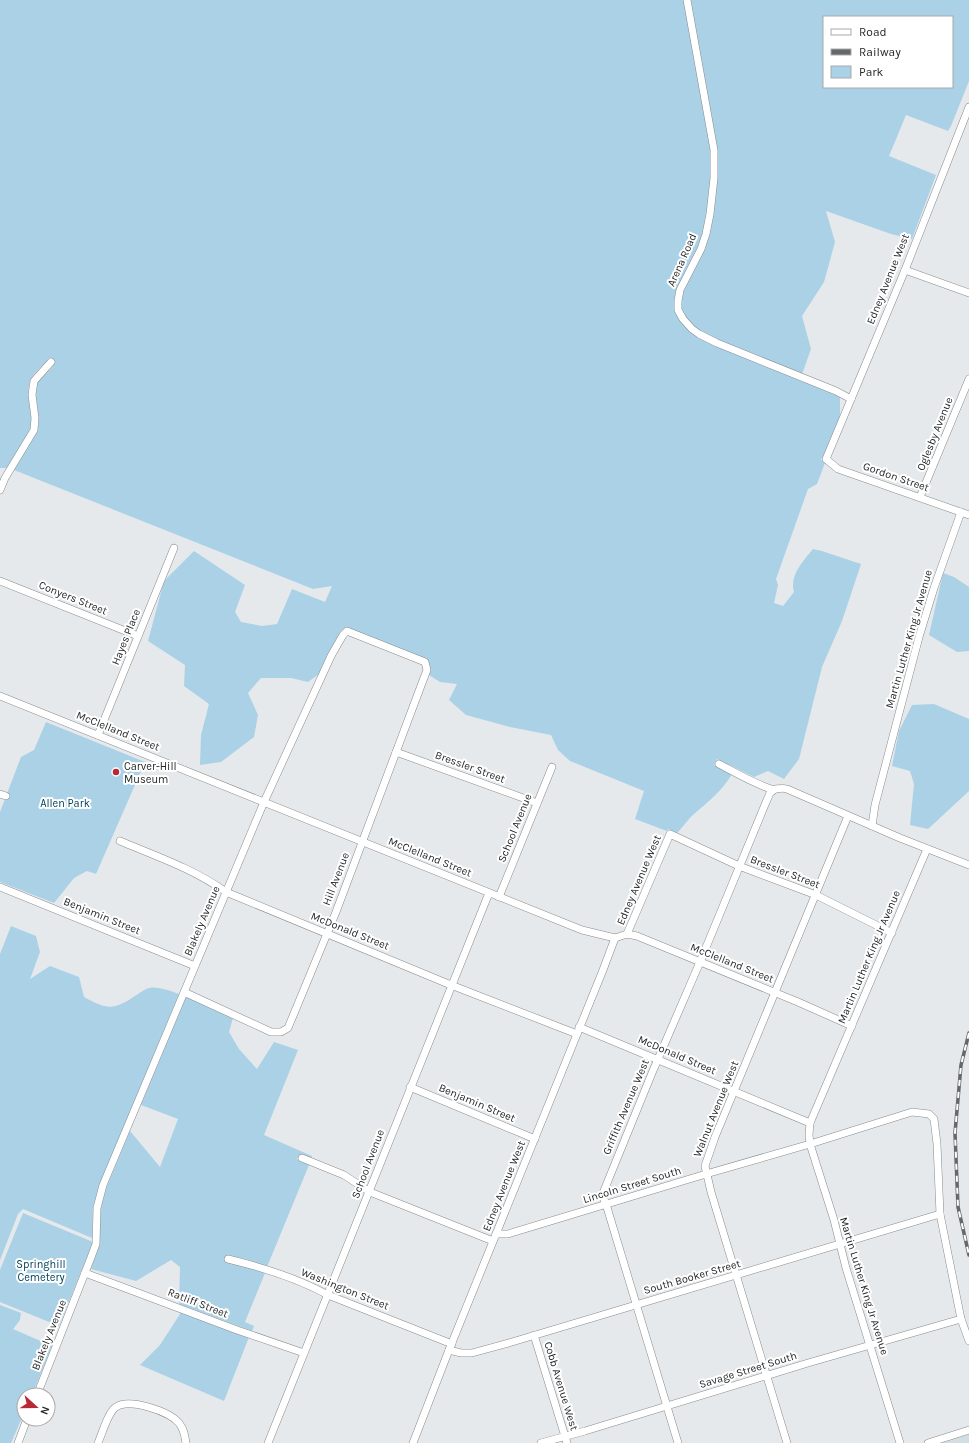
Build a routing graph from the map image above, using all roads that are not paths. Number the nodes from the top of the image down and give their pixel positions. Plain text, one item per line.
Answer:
1 (687, 0) edge
2 (969, 107) edge
3 (905, 270) junction
4 (969, 293) edge
5 (50, 362) dead end
6 (969, 379) edge
7 (851, 399) junction
8 (826, 459) joint
9 (0, 490) edge
10 (920, 497) junction
11 (961, 512) junction
12 (969, 515) edge
13 (174, 548) dead end
14 (0, 581) edge
15 (138, 636) junction
16 (0, 696) edge
17 (98, 735) junction
18 (396, 752) junction
19 (718, 764) dead end
20 (552, 768) dead end
21 (774, 790) junction
22 (264, 802) junction
23 (537, 803) junction
24 (848, 816) junction
25 (872, 826) junction
26 (670, 834) joint
27 (120, 841) dead end
28 (363, 841) junction
29 (927, 849) junction
30 (969, 865) edge
31 (740, 866) junction
32 (0, 887) edge
33 (226, 892) junction
34 (489, 893) junction
35 (816, 895) junction
36 (499, 897) junction
37 (892, 933) junction
38 (327, 934) junction
39 (628, 934) junction
40 (615, 938) junction
41 (700, 962) junction
42 (195, 966) junction
43 (452, 985) junction
44 (184, 992) junction
45 (775, 993) junction
46 (852, 1026) junction
47 (578, 1031) junction
48 (658, 1059) junction
49 (410, 1087) junction
50 (735, 1092) junction
51 (810, 1123) junction
52 (535, 1139) junction
53 (810, 1144) junction
54 (302, 1158) dead end
55 (706, 1174) junction
56 (370, 1192) junction
57 (606, 1204) junction
58 (940, 1214) junction
59 (495, 1238) junction
60 (840, 1244) junction
61 (228, 1259) dead end
62 (85, 1273) junction
63 (737, 1275) junction
64 (328, 1295) junction
65 (636, 1304) junction
66 (961, 1319) junction
67 (534, 1335) junction
68 (969, 1342) edge
69 (870, 1345) junction
70 (450, 1347) junction
71 (304, 1353) junction
72 (767, 1375) junction
73 (40, 1387) edge
74 (666, 1406) junction
75 (24, 1427) edge
76 (969, 1430) edge
77 (566, 1440) edge
78 (18, 1443) edge
79 (98, 1443) edge
80 (186, 1443) edge
81 (268, 1443) edge
82 (413, 1443) edge
83 (541, 1443) edge
84 (678, 1443) edge
85 (788, 1443) edge
86 (900, 1443) edge
87 (928, 1443) edge

1 - 7 street, Arena Road
2 - 3 street, Edney Avenue West
3 - 4 street
3 - 7 street, Edney Avenue West
5 - 9 street
6 - 10 street, Oglesby Avenue
7 - 8 street, Edney Avenue West
8 - 10 street, Gordon Street
10 - 11 street, Gordon Street
11 - 12 street, Gordon Street
11 - 25 street, Martin Luther King Jr Avenue
13 - 15 street, Hayes Place
14 - 15 street, Conyers Street
15 - 17 street, Hayes Place
16 - 17 street, McClelland Street
17 - 22 street, McClelland Street
18 - 22 street, Blakely Avenue
18 - 23 street, Bressler Street
18 - 28 street, Hill Avenue
19 - 21 street
20 - 23 street, School Avenue
21 - 24 street
21 - 31 street, Griffith Avenue West
22 - 28 street, McClelland Street
22 - 33 street, Blakely Avenue
23 - 36 street, School Avenue
24 - 25 street
24 - 35 street, Walnut Avenue West
25 - 29 street
26 - 31 street, Bressler Street
26 - 39 street, Edney Avenue West
27 - 33 street, McDonald Street
28 - 34 street, McClelland Street
28 - 38 street, Hill Avenue
29 - 30 street
29 - 37 street, Martin Luther King Jr Avenue
31 - 35 street, Bressler Street
31 - 41 street, Griffith Avenue West
32 - 42 street, Benjamin Street
33 - 38 street, McDonald Street
33 - 42 street, Blakely Avenue
34 - 36 street, McClelland Street
34 - 43 street, School Avenue
35 - 37 street, Bressler Street
35 - 45 street, Walnut Avenue West
36 - 40 street, McClelland Street
37 - 46 street, Martin Luther King Jr Avenue
38 - 43 street, McDonald Street
38 - 44 street, Hill Avenue
39 - 40 street
39 - 41 street, McClelland Street
40 - 47 street, Edney Avenue West
41 - 45 street, McClelland Street
41 - 48 street, Griffith Avenue West
42 - 44 street, Blakely Avenue
43 - 47 street, McDonald Street
43 - 49 street, School Avenue
44 - 62 street, Blakely Avenue
45 - 46 street, McClelland Street
45 - 50 street, Walnut Avenue West
46 - 51 street, Martin Luther King Jr Avenue
47 - 48 street, McDonald Street
47 - 52 street, Edney Avenue West
48 - 50 street, McDonald Street
48 - 57 street, Griffith Avenue West
49 - 52 street, Benjamin Street
49 - 56 street, School Avenue
50 - 51 street, McDonald Street
50 - 55 street, Walnut Avenue West
51 - 53 street, Martin Luther King Jr Avenue
52 - 59 street, Edney Avenue West
53 - 55 street, Lincoln Street South
53 - 58 street, Lincoln Street South
53 - 60 street, Martin Luther King Jr Avenue
54 - 56 street, Lincoln Street South
55 - 57 street, Lincoln Street South
55 - 63 street, Walnut Avenue West
56 - 59 street, Lincoln Street South
56 - 64 street, School Avenue
57 - 59 street, Lincoln Street South
57 - 65 street, Griffith Avenue West
58 - 60 street, South Booker Street
58 - 66 street
59 - 70 street, Edney Avenue West
60 - 63 street, South Booker Street
60 - 69 street, Martin Luther King Jr Avenue
61 - 64 street, Washington Street
62 - 71 street, Ratliff Street
62 - 73 street, Blakely Avenue
63 - 65 street, South Booker Street
63 - 72 street, Walnut Avenue West
64 - 70 street, Washington Street
64 - 71 street, School Avenue
65 - 67 street, South Booker Street
65 - 74 street, Griffith Avenue West
66 - 68 street
66 - 69 street, Savage Street South
67 - 70 street, South Booker Street
67 - 77 street, Cobb Avenue West
69 - 72 street, Savage Street South
69 - 86 street, Martin Luther King Jr Avenue
70 - 82 street, Edney Avenue West
71 - 81 street, School Avenue
72 - 74 street, Savage Street South
72 - 85 street, Walnut Avenue West
74 - 77 street, Savage Street South
74 - 84 street, Griffith Avenue West
75 - 78 street
76 - 87 street
77 - 83 street, Savage Street South
79 - 80 street

